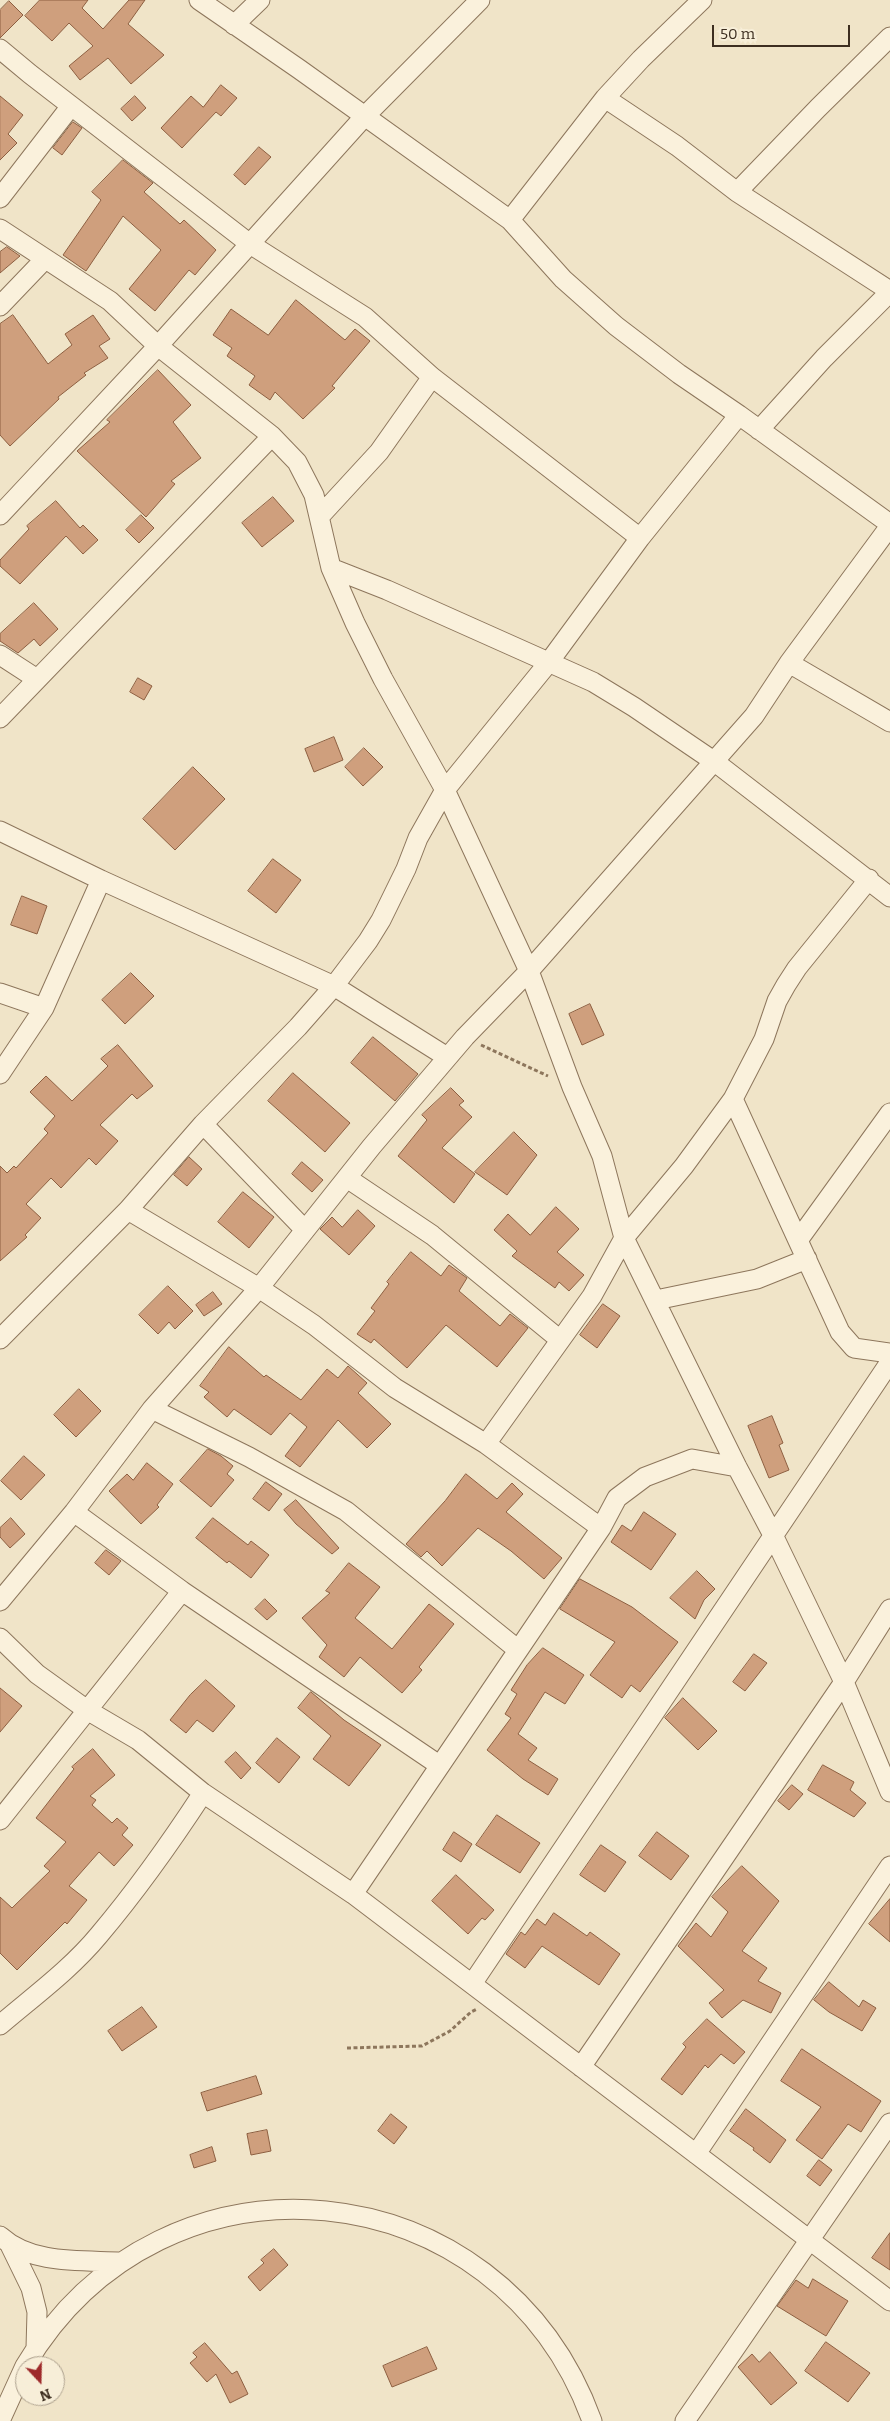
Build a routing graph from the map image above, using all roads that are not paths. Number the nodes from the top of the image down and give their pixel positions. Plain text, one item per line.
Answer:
1 (199, 0) edge
2 (260, 0) edge
3 (480, 0) edge
4 (702, 0) edge
5 (234, 25) junction
6 (890, 37) edge
7 (0, 49) edge
8 (606, 98) junction
9 (71, 106) junction
10 (364, 117) junction
11 (737, 192) junction
12 (0, 198) edge
13 (510, 220) junction
14 (0, 229) edge
15 (250, 244) junction
16 (44, 259) junction
17 (890, 292) edge
18 (0, 306) edge
19 (158, 346) junction
20 (432, 377) junction
21 (740, 415) junction
22 (759, 430) junction
23 (272, 436) junction
24 (0, 515) edge
25 (320, 516) junction
26 (890, 525) edge
27 (640, 538) junction
28 (331, 568) junction
29 (0, 655) edge
30 (549, 662) junction
31 (788, 663) junction
32 (37, 680) junction
33 (0, 718) edge
34 (890, 722) edge
35 (715, 762) junction
36 (445, 790) junction
37 (0, 831) edge
38 (101, 880) junction
39 (869, 880) junction
40 (890, 897) edge
41 (529, 971) junction
42 (334, 986) junction
43 (0, 994) edge
44 (44, 1008) junction
45 (448, 1057) junction
46 (0, 1074) edge
47 (733, 1099) junction
48 (890, 1113) edge
49 (203, 1124) junction
50 (347, 1178) junction
51 (128, 1210) junction
52 (306, 1230) junction
53 (624, 1238) junction
54 (799, 1239) junction
55 (807, 1259) junction
56 (259, 1288) junction
57 (656, 1300) junction
58 (0, 1339) edge
59 (559, 1339) junction
60 (890, 1353) edge
61 (890, 1362) edge
62 (152, 1409) junction
63 (486, 1444) junction
64 (737, 1468) junction
65 (74, 1512) junction
66 (601, 1528) junction
67 (774, 1537) junction
68 (182, 1592) junction
69 (0, 1601) edge
70 (890, 1609) edge
71 (0, 1638) edge
72 (517, 1649) junction
73 (844, 1682) junction
74 (87, 1710) junction
75 (439, 1765) junction
76 (890, 1792) edge
77 (203, 1793) junction
78 (0, 1820) edge
79 (890, 1866) edge
80 (352, 1894) junction
81 (472, 1984) junction
82 (0, 2025) edge
83 (582, 2068) junction
84 (890, 2123) edge
85 (696, 2154) junction
86 (810, 2240) junction
87 (5, 2241) edge
88 (122, 2262) junction
89 (890, 2300) edge
90 (36, 2348) junction
91 (31, 2356) edge
92 (15, 2388) edge
93 (0, 2421) edge
94 (592, 2421) edge
95 (685, 2421) edge

1 - 5 street
2 - 5 street
3 - 10 street
4 - 8 street
5 - 10 street
6 - 11 street
7 - 9 street
8 - 11 street
8 - 13 street
9 - 12 street
9 - 15 street
10 - 13 street
10 - 15 street
11 - 17 street
13 - 21 street
14 - 16 street
15 - 19 street
15 - 20 street
16 - 18 street
16 - 19 street
17 - 22 street
19 - 23 street
19 - 24 street
20 - 25 street
20 - 27 street
21 - 22 street
21 - 27 street
22 - 26 street
23 - 25 street
23 - 32 street
25 - 28 street
26 - 31 street
27 - 30 street
28 - 30 street
28 - 36 street
29 - 32 street
30 - 35 street
30 - 36 street
31 - 34 street
31 - 35 street
32 - 33 street
35 - 39 street
35 - 41 street
36 - 41 street
36 - 42 street
37 - 38 street
38 - 42 street
38 - 44 street
39 - 40 street
39 - 47 street
41 - 45 street
41 - 53 street
42 - 45 street
42 - 49 street
43 - 44 street
44 - 46 street
45 - 50 street
47 - 53 street
47 - 54 street
48 - 54 street
49 - 51 street
49 - 52 street
50 - 52 street
50 - 59 street
51 - 56 street
51 - 58 street
52 - 56 street
53 - 57 street
53 - 59 street
54 - 55 street
55 - 57 street
55 - 60 street
56 - 62 street
56 - 63 street
57 - 64 street
59 - 63 street
61 - 67 street
62 - 65 street
62 - 72 street
63 - 66 street
64 - 66 street
64 - 67 street
65 - 68 street
65 - 69 street
66 - 72 street
67 - 73 street
67 - 81 street
68 - 74 street
68 - 75 street
70 - 73 street
71 - 74 street
72 - 75 street
73 - 76 street
73 - 83 street
74 - 77 street
74 - 78 street
75 - 80 street
77 - 80 street
77 - 82 street
79 - 85 street
80 - 81 street
81 - 83 street
83 - 85 street
84 - 86 street
85 - 86 street
86 - 89 street
86 - 95 street
87 - 88 street
87 - 90 street
88 - 90 street
88 - 94 street
90 - 91 street
92 - 93 street

